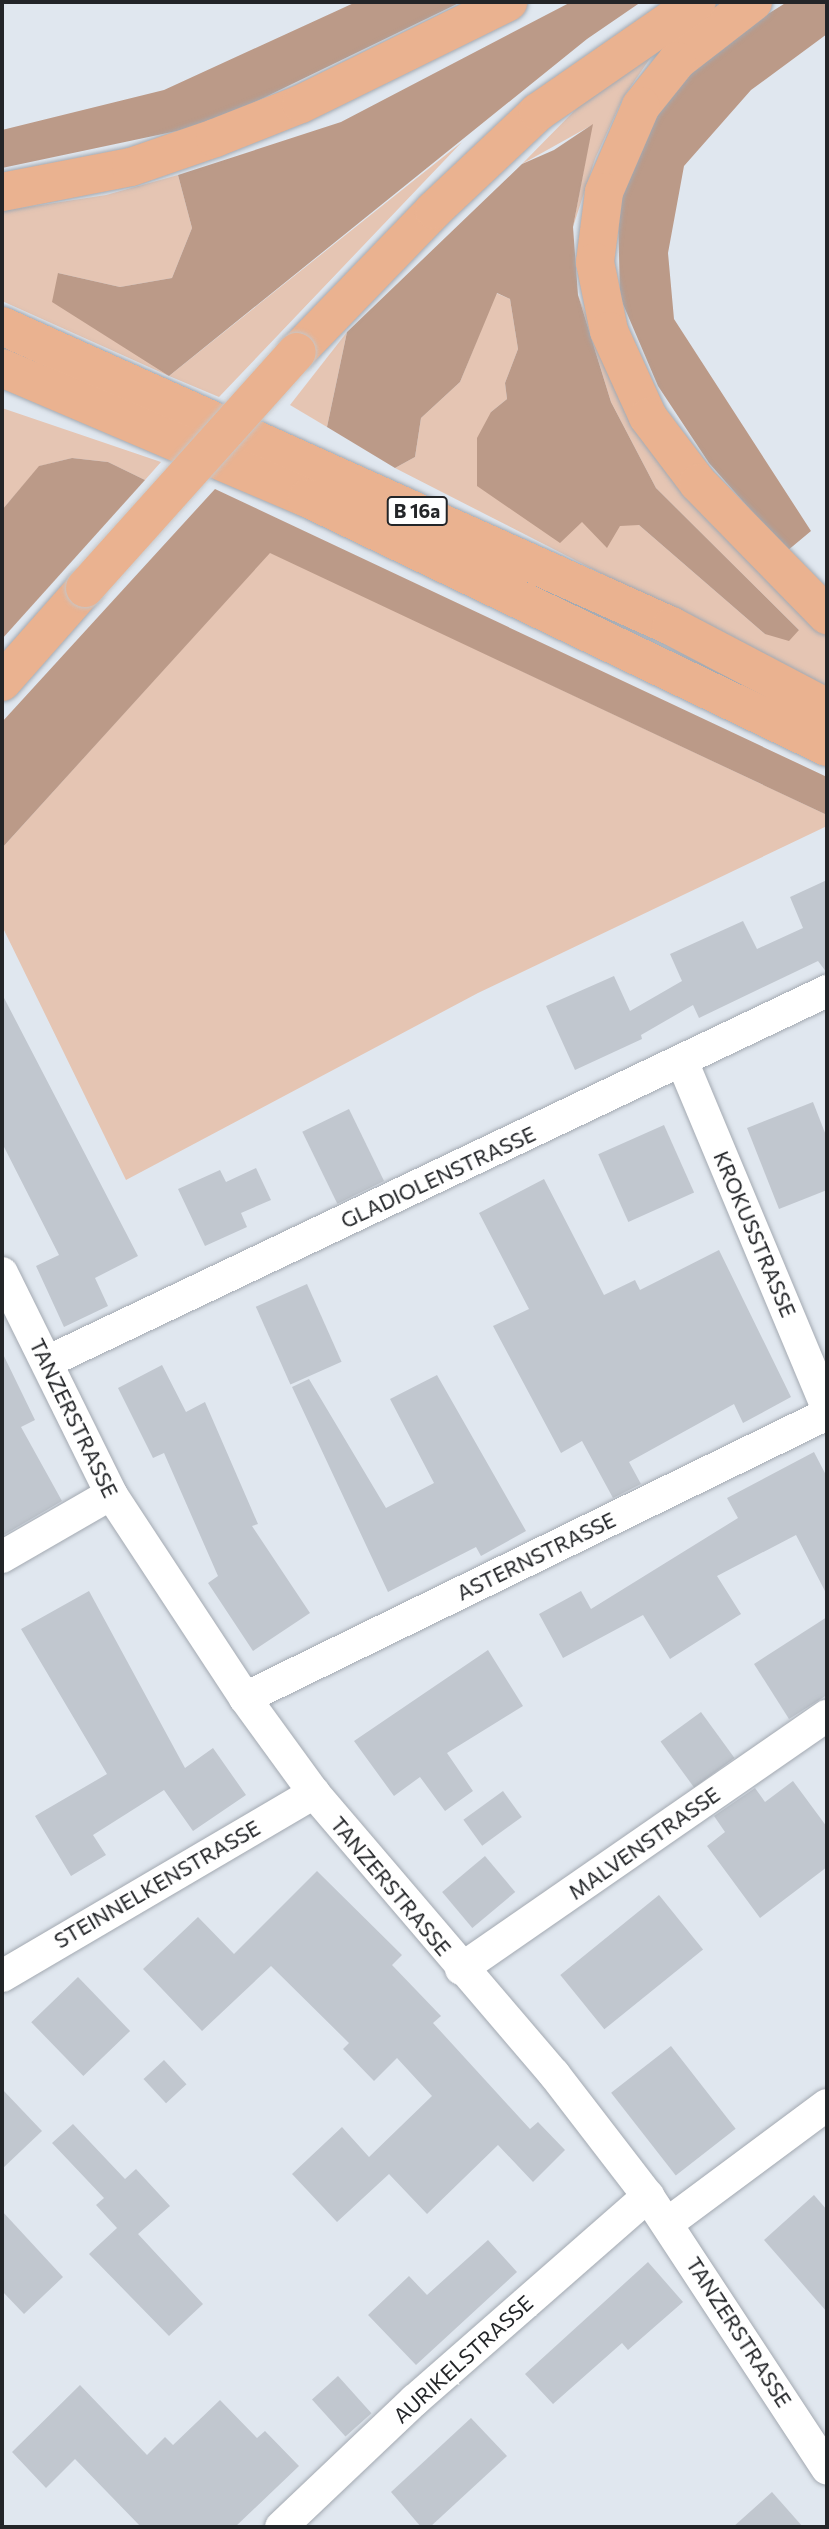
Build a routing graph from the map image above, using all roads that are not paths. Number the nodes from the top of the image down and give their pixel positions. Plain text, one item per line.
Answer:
1 (508, 2) edge
2 (697, 2) edge
3 (752, 2) edge
4 (2, 192) edge
5 (2, 326) edge
6 (2, 368) edge
7 (827, 615) edge
8 (2, 682) edge
9 (827, 708) edge
10 (827, 747) edge
11 (827, 991) edge
12 (682, 1060) junction
13 (2, 1273) edge
14 (47, 1362) junction
15 (827, 1408) edge
16 (827, 1414) edge
17 (111, 1494) junction
18 (2, 1557) edge
19 (245, 1698) junction
20 (827, 1716) edge
21 (314, 1793) junction
22 (461, 1969) junction
23 (2, 1976) edge
24 (827, 2105) edge
25 (648, 2196) junction
26 (668, 2223) junction
27 (827, 2468) edge
28 (281, 2527) edge

1 - 4 highway
2 - 8 highway, bridge
3 - 7 highway
5 - 9 highway, B 16a
6 - 10 highway, B 16a
11 - 12 street, GLADIOLENSTRASSE
12 - 14 street, GLADIOLENSTRASSE
12 - 15 street, KROKUSSTRASSE
13 - 14 street, TANZERSTRASSE
14 - 17 street, TANZERSTRASSE
16 - 19 street, ASTERNSTRASSE
17 - 18 street
17 - 19 street, TANZERSTRASSE
19 - 21 street, TANZERSTRASSE
20 - 22 street, MALVENSTRASSE
21 - 22 street, TANZERSTRASSE
21 - 23 street, STEINNELKENSTRASSE
22 - 25 street, TANZERSTRASSE
24 - 26 street
25 - 26 street, TANZERSTRASSE
25 - 28 street, AURIKELSTRASSE
26 - 27 street, TANZERSTRASSE

